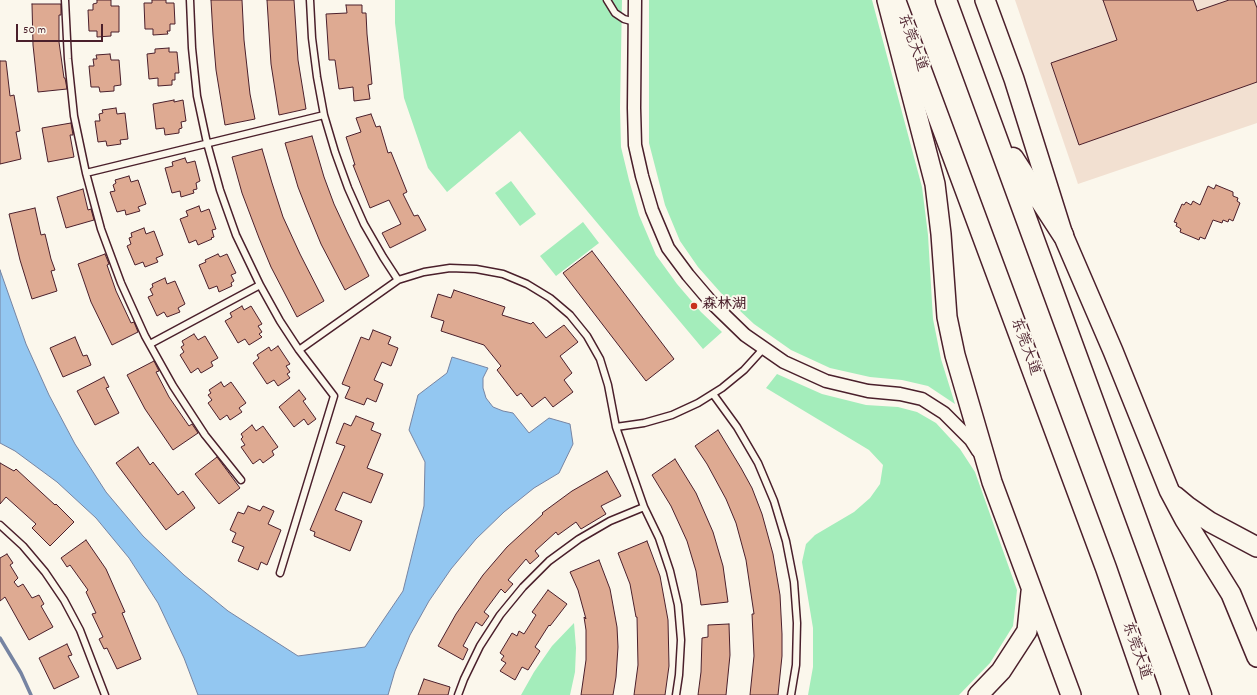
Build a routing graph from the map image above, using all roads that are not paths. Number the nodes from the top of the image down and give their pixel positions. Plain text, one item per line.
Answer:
1 (65, 0) edge
2 (190, 0) edge
3 (310, 0) edge
4 (607, 0) edge
5 (635, 0) edge
6 (887, 0) edge
7 (895, 0) edge
8 (946, 0) edge
9 (985, 0) edge
10 (635, 22) junction
11 (324, 115) junction
12 (992, 124) junction
13 (207, 143) junction
14 (86, 173) junction
15 (1063, 235) junction
16 (398, 280) junction
17 (260, 285) junction
18 (150, 344) junction
19 (764, 348) junction
20 (299, 350) junction
21 (713, 394) junction
22 (616, 427) junction
23 (988, 466) junction
24 (241, 480) dead end
25 (1169, 490) junction
26 (644, 506) junction
27 (0, 525) edge
28 (1257, 547) edge
29 (280, 573) dead end
30 (1031, 588) junction
31 (1257, 657) edge
32 (105, 695) edge
33 (458, 695) edge
34 (676, 695) edge
35 (791, 695) edge
36 (978, 695) edge
37 (1071, 695) edge
38 (1150, 695) edge
39 (1200, 695) edge

1 - 14 lane
2 - 13 lane
3 - 11 lane
4 - 10 lane
5 - 10 street
6 - 23 main road
7 - 38 highway, 东莞大道
8 - 12 highway
9 - 15 main road
10 - 19 street
11 - 13 lane
11 - 16 lane
12 - 15 highway
12 - 39 highway
13 - 14 lane
13 - 17 lane
14 - 18 lane
15 - 25 main road
16 - 20 lane
16 - 22 lane
17 - 18 lane
17 - 20 lane
18 - 24 lane
19 - 21 lane
19 - 23 street
20 - 29 lane
21 - 22 lane
21 - 35 lane
22 - 26 lane
23 - 30 main road
25 - 28 main road
25 - 31 main road
26 - 33 lane
26 - 34 lane
27 - 32 lane
30 - 36 main road
30 - 37 main road

